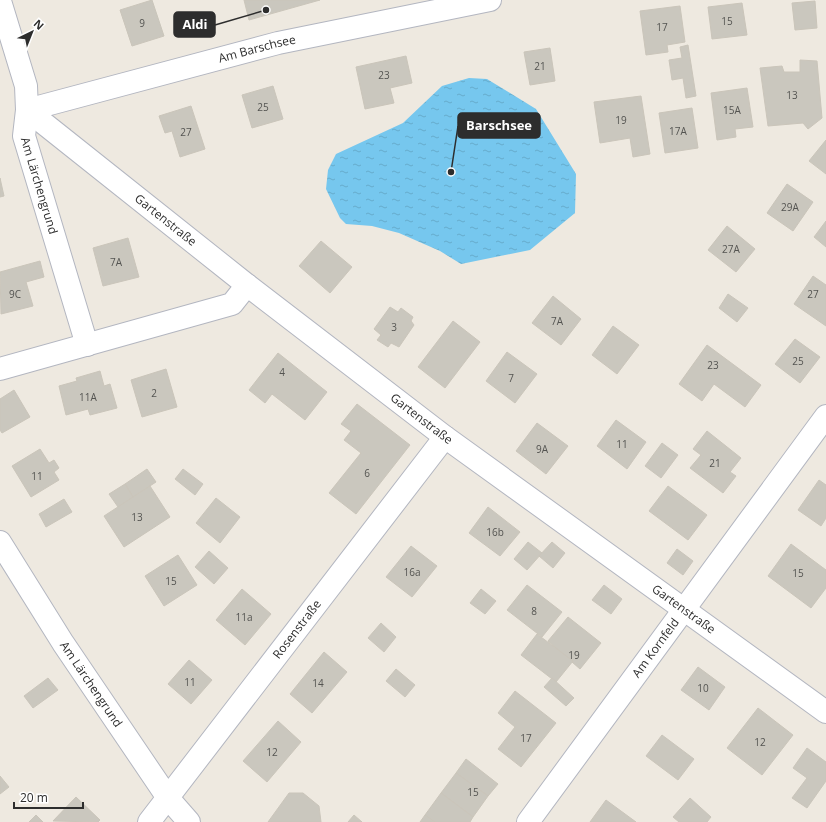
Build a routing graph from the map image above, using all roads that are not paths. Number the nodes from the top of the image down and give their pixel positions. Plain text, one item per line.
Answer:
1 (490, 0) edge
2 (0, 2) edge
3 (27, 110) junction
4 (247, 285) junction
5 (87, 345) junction
6 (0, 369) edge
7 (826, 416) edge
8 (445, 437) junction
9 (0, 542) edge
10 (685, 610) junction
11 (826, 712) edge
12 (168, 798) junction
13 (149, 822) edge
14 (189, 822) edge
15 (528, 822) edge

1 - 3 street, Am Barschsee
2 - 3 street, Am Lärchengrund
3 - 4 street, Gartenstraße
3 - 5 street, Am Lärchengrund
4 - 5 street
4 - 8 street, Gartenstraße
5 - 6 street
7 - 10 street, Am Kornfeld
8 - 10 street, Gartenstraße
8 - 12 street, Rosenstraße
9 - 12 street, Am Lärchengrund
10 - 11 street, Gartenstraße
10 - 15 street, Am Kornfeld
12 - 13 street, Rosenstraße
12 - 14 street, Am Lärchengrund

